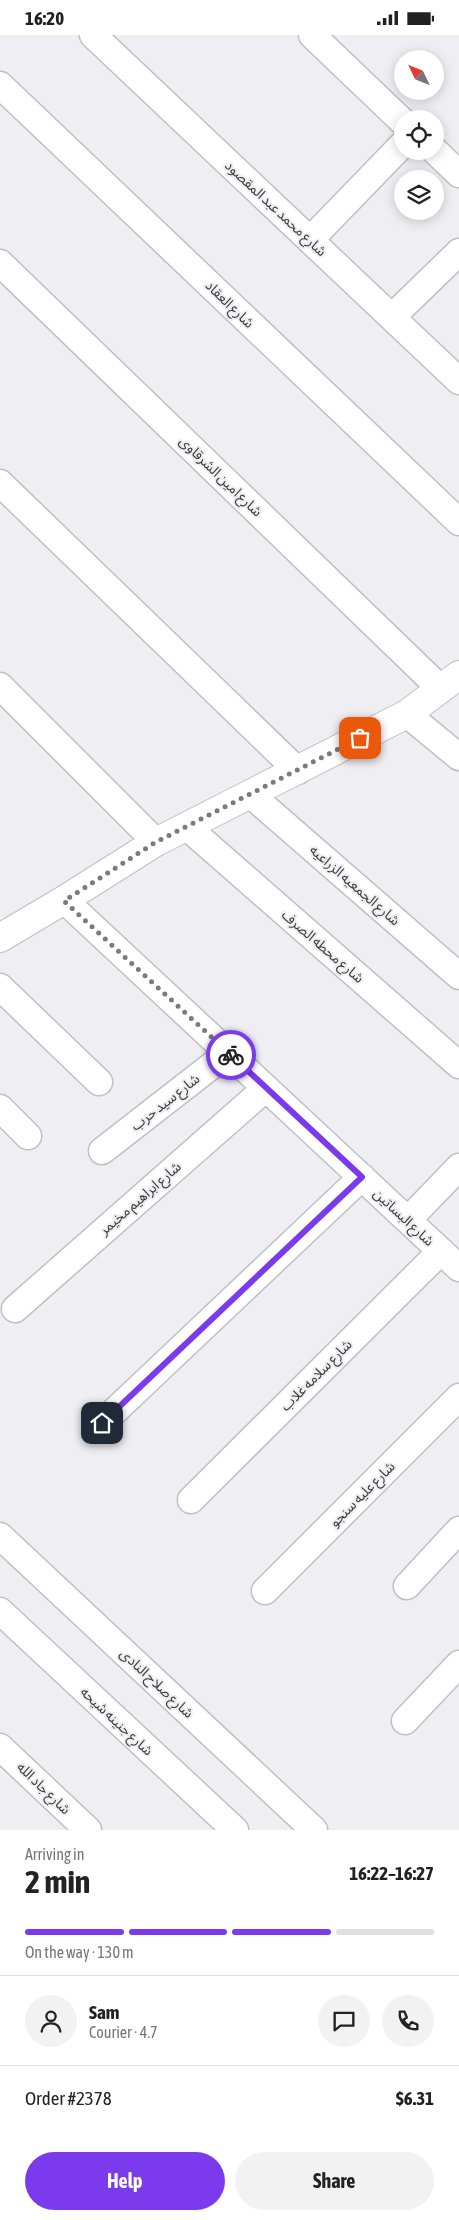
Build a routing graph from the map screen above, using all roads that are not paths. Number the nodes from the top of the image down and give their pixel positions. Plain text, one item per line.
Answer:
1 (93, 35) edge
2 (312, 35) edge
3 (0, 85) edge
4 (394, 113) edge
5 (394, 153) edge
6 (444, 160) edge
7 (459, 174) edge
8 (310, 240) junction
9 (459, 252) edge
10 (0, 263) edge
11 (392, 317) junction
12 (459, 381) edge
13 (0, 483) edge
14 (459, 522) edge
15 (450, 682) edge
16 (0, 686) edge
17 (407, 714) junction
18 (459, 757) edge
19 (298, 771) junction
20 (251, 795) junction
21 (187, 827) junction
22 (156, 842) junction
23 (64, 901) junction
24 (0, 938) edge
25 (459, 976) edge
26 (0, 987) edge
27 (228, 1053) junction
28 (459, 1065) edge
29 (99, 1082) dead end
30 (266, 1088) junction
31 (0, 1108) edge
32 (28, 1136) dead end
33 (102, 1151) dead end
34 (459, 1167) edge
35 (362, 1177) junction
36 (408, 1220) junction
37 (450, 1259) edge
38 (15, 1309) dead end
39 (459, 1397) edge
40 (102, 1423) dead end
41 (191, 1500) dead end
42 (459, 1530) edge
43 (0, 1536) edge
44 (407, 1586) dead end
45 (265, 1591) dead end
46 (0, 1611) edge
47 (459, 1664) edge
48 (405, 1721) dead end
49 (0, 1747) edge
50 (88, 1830) edge
51 (235, 1830) edge
52 (314, 1830) edge

1 - 8 street, شارع محمد عبد المقصود
2 - 4 street
3 - 14 street, شارع العقاد
5 - 8 street
6 - 7 street
8 - 11 street, شارع محمد عبد المقصود
9 - 11 street
10 - 15 street, شارع امين الشرقاوى
11 - 12 street, شارع محمد عبد المقصود
13 - 19 street
15 - 17 street
16 - 22 street
17 - 18 street
17 - 19 street
19 - 20 street
20 - 21 street
20 - 25 street, شارع الجمعيه الزراعيه
21 - 22 street
21 - 28 street, شارع محطه الصرف
22 - 23 street
23 - 24 street
23 - 27 street, شارع البساتين
26 - 29 street
27 - 30 street, شارع البساتين
27 - 33 street, شارع سيد حرب
30 - 35 street, شارع البساتين
30 - 38 street, شارع ابراهيم مخيمر
31 - 32 street
34 - 36 street
35 - 36 street, شارع البساتين
35 - 40 street
36 - 37 street, شارع البساتين
37 - 41 street, شارع سلامه غلاب
39 - 45 street, شارع عليه سنجو
42 - 44 street
43 - 52 street, شارع صلاح النادى
46 - 51 street, شارع جنينه شيحه
47 - 48 street
49 - 50 street, شارع جاد الله

